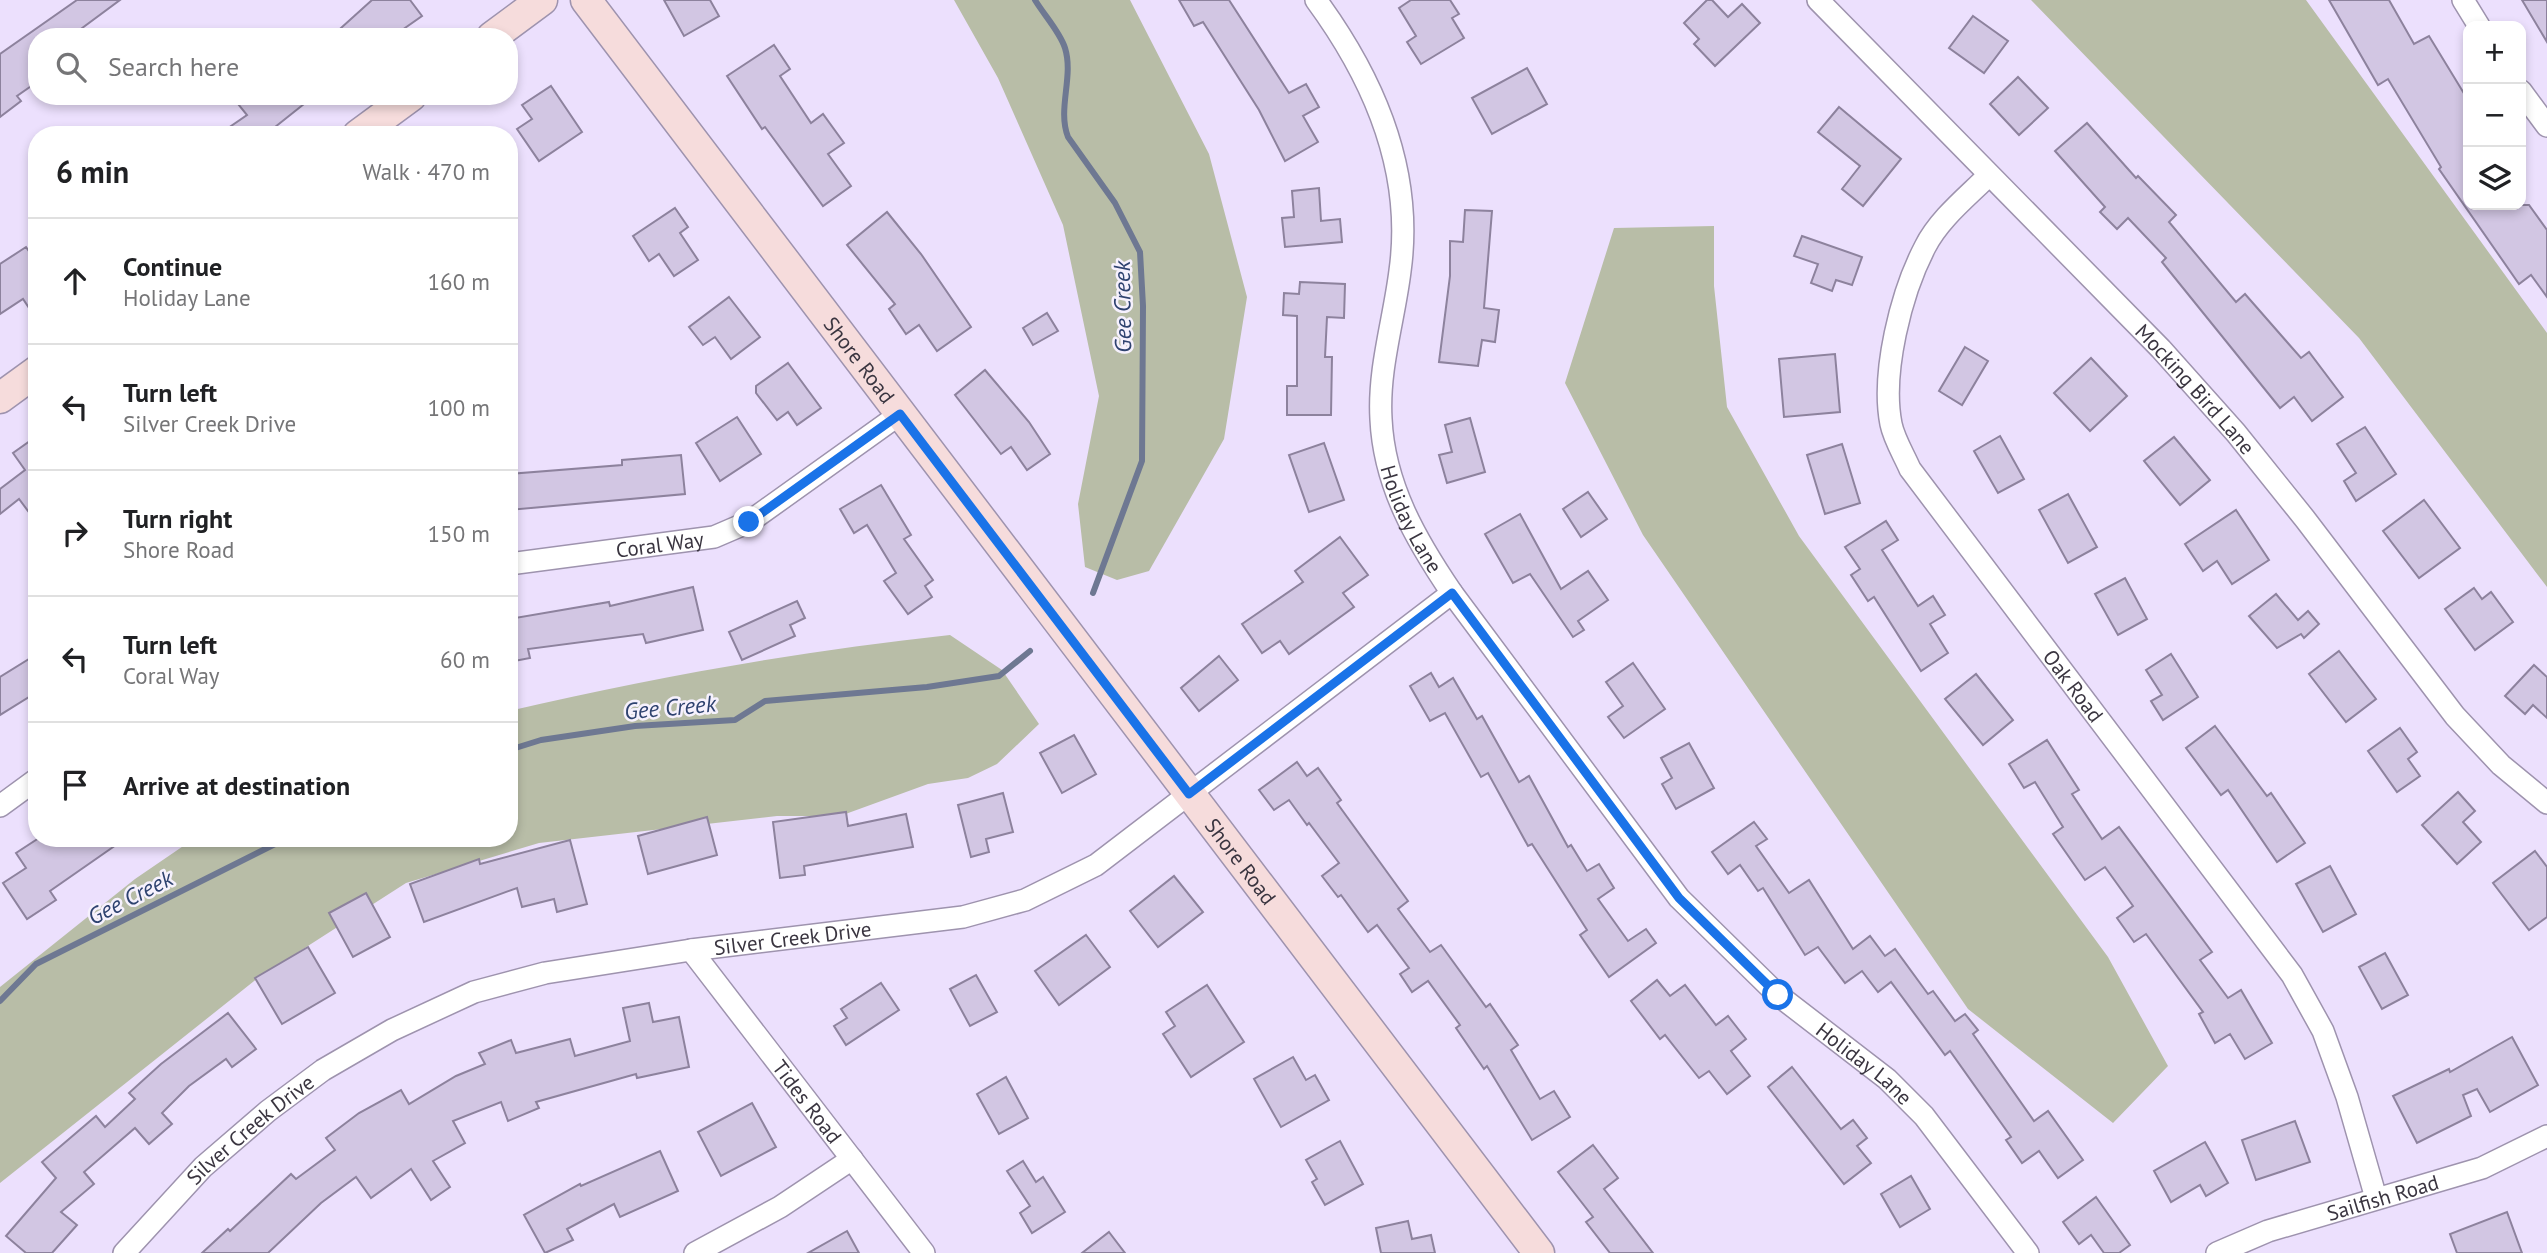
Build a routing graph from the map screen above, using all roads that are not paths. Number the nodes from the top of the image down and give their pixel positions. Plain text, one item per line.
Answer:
1 (542, 0) edge
2 (586, 0) edge
3 (1316, 0) edge
4 (1818, 0) edge
5 (2463, 0) edge
6 (2476, 21) edge
7 (504, 28) edge
8 (2526, 98) edge
9 (399, 105) edge
10 (370, 126) edge
11 (2547, 126) edge
12 (1989, 175) junction
13 (28, 378) edge
14 (0, 398) edge
15 (900, 414) junction
16 (518, 564) edge
17 (1452, 593) junction
18 (28, 786) edge
19 (1189, 794) junction
20 (2547, 803) edge
21 (0, 806) edge
22 (691, 950) junction
23 (2547, 1136) edge
24 (852, 1159) junction
25 (2376, 1198) junction
26 (124, 1253) edge
27 (695, 1253) edge
28 (924, 1253) edge
29 (1539, 1253) edge
30 (2028, 1253) edge
31 (2217, 1253) edge

1 - 7 street
2 - 15 street, Shore Road
3 - 17 street, Holiday Lane
4 - 12 street, Mocking Bird Lane
5 - 6 street
8 - 11 street
9 - 10 street
12 - 20 street, Mocking Bird Lane
12 - 25 street, Oak Road
13 - 14 street
15 - 16 street, Coral Way
15 - 19 street, Shore Road
17 - 19 street, Silver Creek Drive
17 - 30 street, Holiday Lane
18 - 21 street
19 - 22 street, Silver Creek Drive
19 - 29 street, Shore Road
22 - 24 street, Tides Road
22 - 26 street, Silver Creek Drive
23 - 25 street, Sailfish Road
24 - 27 street
24 - 28 street, Tides Road
25 - 31 street, Sailfish Road

